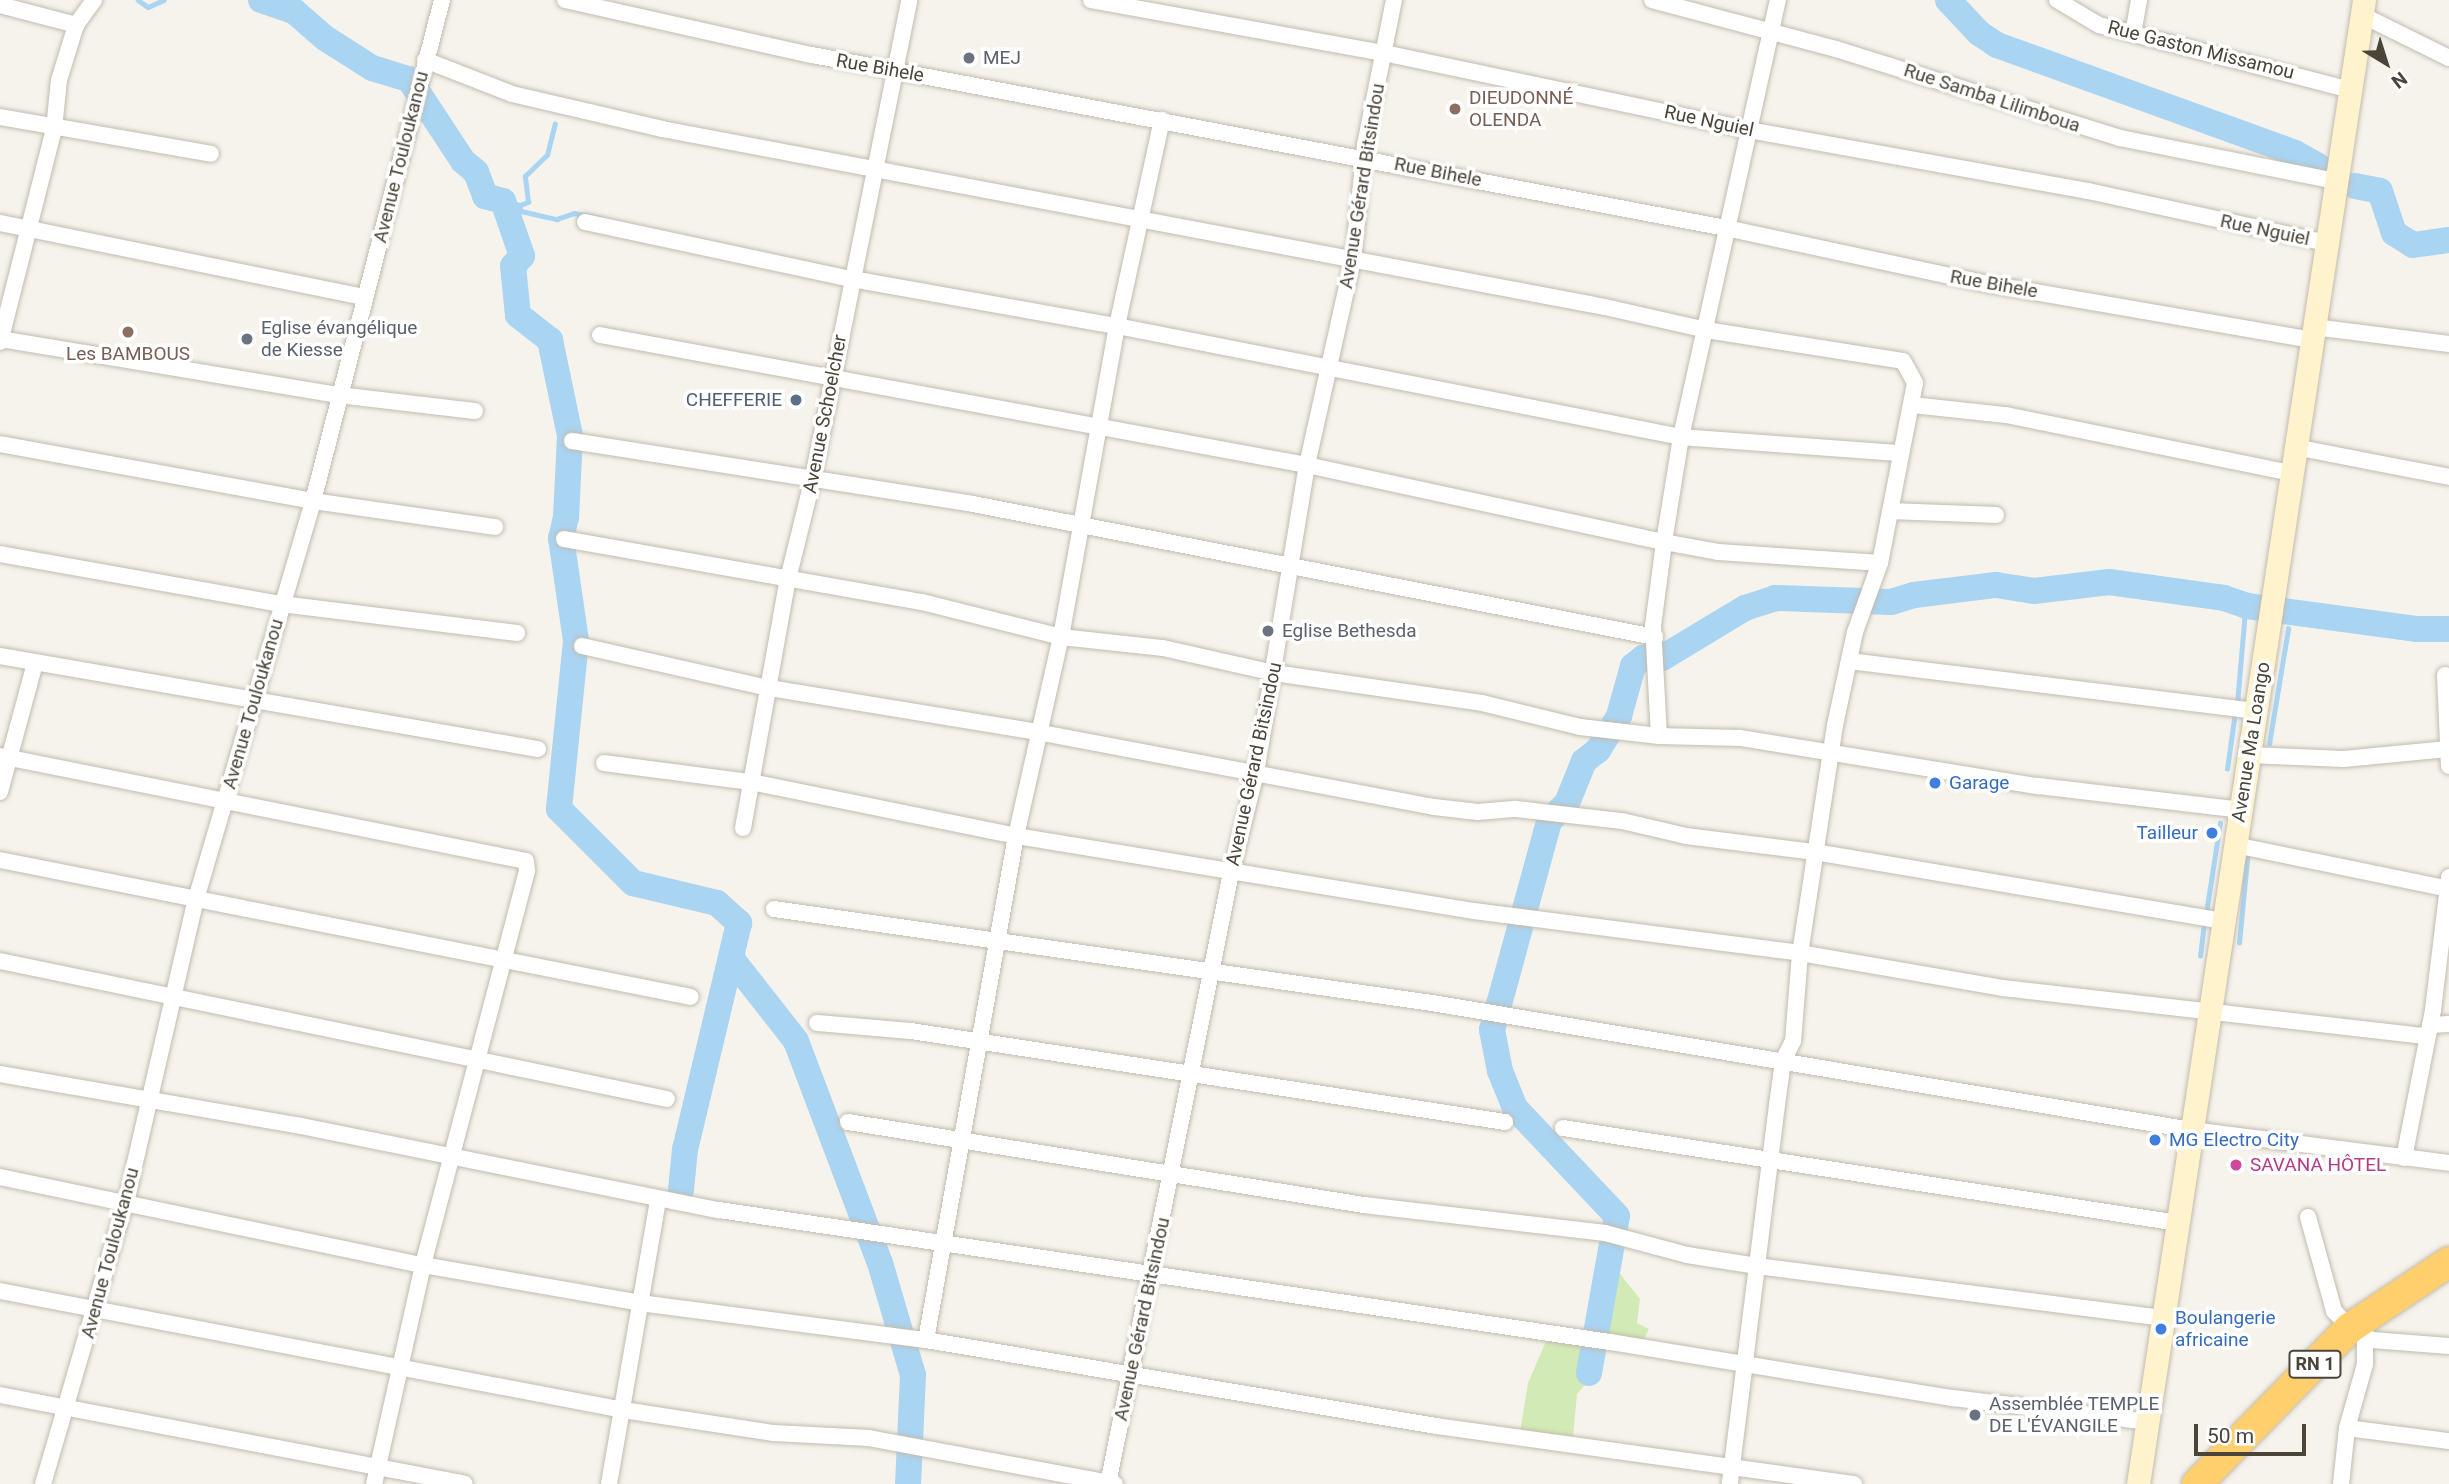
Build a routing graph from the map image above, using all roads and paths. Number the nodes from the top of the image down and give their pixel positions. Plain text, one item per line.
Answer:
1 (94, 0) edge
2 (442, 0) edge
3 (565, 0) edge
4 (909, 0) edge
5 (1091, 0) edge
6 (1394, 0) edge
7 (1652, 0) edge
8 (1778, 0) edge
9 (2057, 0) edge
10 (2139, 0) edge
11 (0, 5) edge
12 (2363, 7) edge
13 (76, 25) junction
14 (1773, 32) junction
15 (2133, 34) junction
16 (1384, 52) junction
17 (2449, 58) edge
18 (425, 60) junction
19 (894, 70) junction
20 (2350, 90) junction
21 (0, 117) edge
22 (1162, 120) junction
23 (54, 129) junction
24 (1749, 130) junction
25 (211, 154) dead end
26 (1365, 158) junction
27 (875, 169) junction
28 (2336, 181) junction
29 (585, 222) dead end
30 (0, 223) edge
31 (1141, 223) junction
32 (29, 229) junction
33 (1731, 229) junction
34 (2326, 243) junction
35 (1353, 260) junction
36 (852, 279) junction
37 (364, 297) junction
38 (1117, 326) junction
39 (1706, 330) junction
40 (2313, 334) junction
41 (600, 335) dead end
42 (0, 340) edge
43 (2449, 344) edge
44 (1327, 369) junction
45 (833, 376) junction
46 (338, 395) junction
47 (1912, 405) junction
48 (475, 411) dead end
49 (1101, 430) junction
50 (1681, 437) junction
51 (572, 441) dead end
52 (0, 444) edge
53 (2295, 447) junction
54 (1900, 453) junction
55 (1307, 465) junction
56 (2292, 473) junction
57 (2449, 477) edge
58 (813, 478) junction
59 (313, 501) junction
60 (1891, 511) junction
61 (1996, 515) dead end
62 (1082, 524) junction
63 (495, 527) dead end
64 (564, 539) dead end
65 (1664, 542) junction
66 (0, 554) edge
67 (1880, 563) junction
68 (1291, 566) junction
69 (788, 579) junction
70 (281, 604) junction
71 (517, 633) dead end
72 (1061, 637) junction
73 (1655, 637) junction
74 (582, 646) dead end
75 (0, 656) edge
76 (1849, 661) junction
77 (35, 663) junction
78 (1274, 673) junction
79 (2445, 675) dead end
80 (769, 688) junction
81 (253, 703) junction
82 (2255, 711) junction
83 (1037, 732) junction
84 (1659, 736) junction
85 (538, 749) dead end
86 (2448, 749) edge
87 (1832, 752) junction
88 (2249, 755) junction
89 (5, 758) edge
90 (604, 764) dead end
91 (2449, 766) edge
92 (1256, 772) junction
93 (751, 782) junction
94 (0, 792) edge
95 (226, 799) junction
96 (2241, 810) junction
97 (743, 828) dead end
98 (1016, 835) junction
99 (2235, 845) junction
100 (1815, 852) junction
101 (0, 860) edge
102 (1231, 873) junction
103 (2448, 885) edge
104 (196, 899) junction
105 (774, 909) dead end
106 (2224, 921) junction
107 (999, 938) junction
108 (1800, 953) junction
109 (500, 958) junction
110 (0, 961) edge
111 (1213, 972) junction
112 (175, 995) junction
113 (691, 997) dead end
114 (2210, 1014) junction
115 (817, 1023) dead end
116 (2449, 1024) edge
117 (2429, 1030) junction
118 (978, 1041) junction
119 (479, 1060) junction
120 (1783, 1061) junction
121 (0, 1074) edge
122 (1192, 1074) junction
123 (667, 1099) dead end
124 (150, 1100) junction
125 (848, 1122) dead end
126 (1505, 1122) dead end
127 (1563, 1128) dead end
128 (2192, 1130) junction
129 (962, 1143) junction
130 (2404, 1158) junction
131 (452, 1159) junction
132 (1770, 1161) junction
133 (2449, 1163) edge
134 (1171, 1174) junction
135 (0, 1177) edge
136 (659, 1199) junction
137 (125, 1201) junction
138 (2308, 1217) dead end
139 (2178, 1223) junction
140 (942, 1241) junction
141 (2449, 1262) edge
142 (423, 1265) junction
143 (1757, 1266) junction
144 (1151, 1272) junction
145 (0, 1290) edge
146 (640, 1303) junction
147 (97, 1307) junction
148 (2164, 1318) junction
149 (2357, 1333) junction
150 (926, 1340) junction
151 (2449, 1346) edge
152 (1745, 1365) junction
153 (400, 1369) junction
154 (1130, 1374) junction
155 (0, 1395) edge
156 (66, 1409) junction
157 (622, 1410) junction
158 (2148, 1422) junction
159 (2347, 1428) junction
160 (2449, 1441) edge
161 (1731, 1476) edge
162 (376, 1477) edge
163 (43, 1484) edge
164 (466, 1484) edge
165 (609, 1484) edge
166 (1110, 1484) edge
167 (1854, 1484) edge
168 (2138, 1484) edge
169 (2197, 1484) edge
170 (2341, 1484) edge

1 - 13 street
2 - 18 street, Avenue Touloukanou
3 - 19 street, Rue Bihele
4 - 19 street, Avenue Schoelcher
5 - 16 street, Rue Nguiel
6 - 16 street, Avenue Gérard Bitsindou
7 - 14 street, Rue Samba Lilimboua
8 - 14 street
9 - 15 street, Rue Gaston Missamou
10 - 15 street
11 - 13 street
12 - 17 street
12 - 20 main road, Avenue Ma Loango
13 - 23 street
14 - 24 street
14 - 28 street, Rue Samba Lilimboua
15 - 20 street, Rue Gaston Missamou
16 - 24 street, Rue Nguiel
16 - 26 street, Avenue Gérard Bitsindou
18 - 27 street
18 - 37 street, Avenue Touloukanou
19 - 22 street, Rue Bihele
19 - 27 street, Avenue Schoelcher
20 - 28 main road, Avenue Ma Loango
21 - 23 street
22 - 26 street, Rue Bihele
22 - 31 street
23 - 25 street
23 - 32 street
24 - 33 street
24 - 34 street, Rue Nguiel
26 - 33 street, Rue Bihele
26 - 35 street, Avenue Gérard Bitsindou
27 - 31 street
27 - 36 street, Avenue Schoelcher
28 - 34 main road, Avenue Ma Loango
29 - 36 street
30 - 32 street
31 - 35 street
31 - 38 street
32 - 37 street
32 - 42 street
33 - 39 street
33 - 40 street, Rue Bihele
34 - 40 main road, Avenue Ma Loango
35 - 39 street
35 - 44 street, Avenue Gérard Bitsindou
36 - 38 street
36 - 45 street, Avenue Schoelcher
37 - 46 street, Avenue Touloukanou
38 - 44 street
38 - 49 street
39 - 47 street
39 - 50 street
40 - 43 street, Rue Bihele
40 - 53 main road, Avenue Ma Loango
41 - 45 street
42 - 46 street
44 - 50 street
44 - 55 street, Avenue Gérard Bitsindou
45 - 49 street
45 - 58 street, Avenue Schoelcher
46 - 48 street
46 - 59 street, Avenue Touloukanou
47 - 54 street
47 - 56 street
49 - 55 street
49 - 62 street
50 - 54 street
50 - 65 street
51 - 58 street
52 - 59 street
53 - 56 main road, Avenue Ma Loango
53 - 57 street
54 - 60 street
55 - 65 street
55 - 68 street, Avenue Gérard Bitsindou
56 - 82 main road, Avenue Ma Loango
58 - 62 street
58 - 69 street, Avenue Schoelcher
59 - 63 street
59 - 70 street, Avenue Touloukanou
60 - 61 street
60 - 67 street
62 - 68 street
62 - 72 street
64 - 69 street
65 - 67 street
65 - 73 street
66 - 70 street
67 - 76 street
68 - 73 street
68 - 78 street, Avenue Gérard Bitsindou
69 - 72 street
69 - 80 street, Avenue Schoelcher
70 - 71 street
70 - 81 street, Avenue Touloukanou
72 - 78 street
72 - 83 street
73 - 84 street
74 - 80 street
75 - 77 street
76 - 82 street
76 - 87 street
77 - 81 street
77 - 89 street
78 - 84 street
78 - 92 street, Avenue Gérard Bitsindou
79 - 86 street
80 - 83 street
80 - 93 street, Avenue Schoelcher
81 - 85 street
81 - 95 street, Avenue Touloukanou
82 - 88 main road, Avenue Ma Loango
83 - 92 street
83 - 98 street
84 - 87 street
86 - 88 street
86 - 91 street
87 - 96 street
87 - 100 street
88 - 96 main road, Avenue Ma Loango
89 - 94 street
89 - 95 street
90 - 93 street
92 - 100 street
92 - 102 street, Avenue Gérard Bitsindou
93 - 97 street, Avenue Schoelcher
93 - 98 street
95 - 104 street, Avenue Touloukanou
95 - 109 street
96 - 99 main road, Avenue Ma Loango
98 - 102 street
98 - 107 street
99 - 103 street
99 - 106 main road, Avenue Ma Loango
100 - 106 street
100 - 108 street
101 - 104 street
102 - 108 street
102 - 111 street, Avenue Gérard Bitsindou
103 - 117 street
104 - 109 street
104 - 112 street, Avenue Touloukanou
105 - 107 street
106 - 114 main road, Avenue Ma Loango
107 - 111 street
107 - 118 street
108 - 114 street
108 - 120 street
109 - 113 street
109 - 119 street
110 - 112 street
111 - 120 street
111 - 122 street, Avenue Gérard Bitsindou
112 - 119 street
112 - 124 street, Avenue Touloukanou
114 - 117 street
114 - 128 main road, Avenue Ma Loango
115 - 118 street
116 - 117 street
117 - 130 street
118 - 122 street
118 - 129 street
119 - 123 street
119 - 131 street
120 - 128 street
120 - 132 street
121 - 124 street
122 - 126 street
122 - 134 street, Avenue Gérard Bitsindou
124 - 131 street
124 - 137 street, Avenue Touloukanou
125 - 129 street
127 - 132 street
128 - 130 street
128 - 139 main road, Avenue Ma Loango
129 - 134 street
129 - 140 street
130 - 133 street
131 - 136 street
131 - 142 street
132 - 139 street
132 - 143 street
134 - 143 street
134 - 144 street, Avenue Gérard Bitsindou
135 - 137 street
136 - 140 street
136 - 146 street
137 - 142 street
137 - 147 street, Avenue Touloukanou
138 - 149 street
139 - 148 main road, Avenue Ma Loango
140 - 144 street
140 - 150 street
141 - 149 highway, RN 1
142 - 146 street
142 - 153 street
143 - 148 street
143 - 152 street
144 - 152 street
144 - 154 street, Avenue Gérard Bitsindou
145 - 147 street
146 - 150 street
146 - 157 street
147 - 153 street
147 - 156 street, Avenue Touloukanou
148 - 158 main road, Avenue Ma Loango
149 - 151 street
149 - 159 street
149 - 169 highway, RN 1
150 - 154 street
152 - 158 street
152 - 161 street
153 - 157 street
153 - 162 street
154 - 161 street
154 - 166 street, Avenue Gérard Bitsindou
155 - 156 street
156 - 162 street
156 - 163 street, Avenue Touloukanou
157 - 165 street
157 - 166 street
158 - 168 main road, Avenue Ma Loango
159 - 160 street
159 - 170 street
161 - 167 street
162 - 164 street

